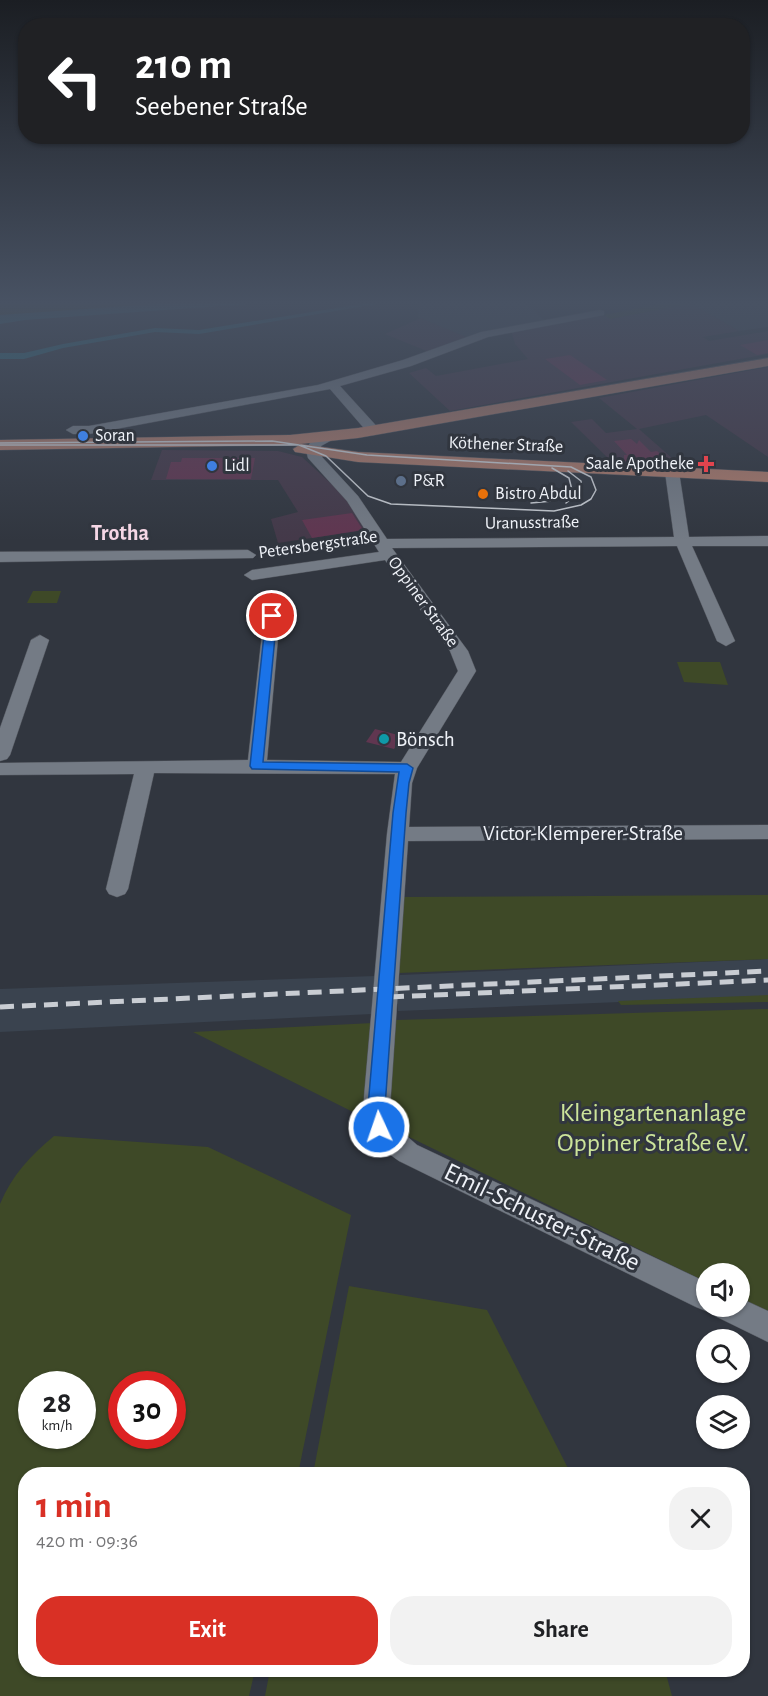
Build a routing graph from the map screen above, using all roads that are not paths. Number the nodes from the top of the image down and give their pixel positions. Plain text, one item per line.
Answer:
1 (335, 383) edge
2 (647, 383) edge
3 (332, 384) junction
4 (366, 432) junction
5 (332, 436) junction
6 (148, 442) junction
7 (0, 444) edge
8 (54, 444) junction
9 (314, 447) junction
10 (343, 455) junction
11 (329, 472) junction
12 (672, 472) junction
13 (768, 477) edge
14 (682, 541) junction
15 (768, 541) edge
16 (385, 549) junction
17 (248, 555) dead end
18 (0, 557) edge
19 (252, 574) dead end
20 (272, 616) dead end
21 (40, 640) dead end
22 (726, 641) dead end
23 (0, 755) edge
24 (257, 766) junction
25 (407, 768) junction
26 (0, 769) edge
27 (145, 769) junction
28 (768, 832) edge
29 (398, 834) junction
30 (117, 889) dead end
31 (696, 1292) edge
32 (748, 1317) edge
33 (768, 1327) edge

1 - 3 street
2 - 4 main road
3 - 4 street
3 - 8 street
4 - 5 main road
4 - 9 main road
5 - 6 main road
5 - 9 street
6 - 8 main road
6 - 9 main road, Köthener Straße
7 - 8 main road
9 - 10 main road, Köthener Straße
9 - 11 street, Oppiner Straße
10 - 11 street
10 - 12 main road, Köthener Straße
11 - 16 street, Oppiner Straße
12 - 13 main road, Köthener Straße
12 - 14 street
14 - 15 street, Uranusstraße
14 - 16 street, Uranusstraße
14 - 22 street
16 - 19 street, Petersbergstraße
16 - 25 street, Oppiner Straße
17 - 18 street
20 - 24 street
21 - 23 street
24 - 25 street
24 - 27 street
25 - 29 street
26 - 27 street
27 - 30 street
28 - 29 street, Victor-Klemperer-Straße
29 - 31 street, Emil-Schuster-Straße
32 - 33 street

